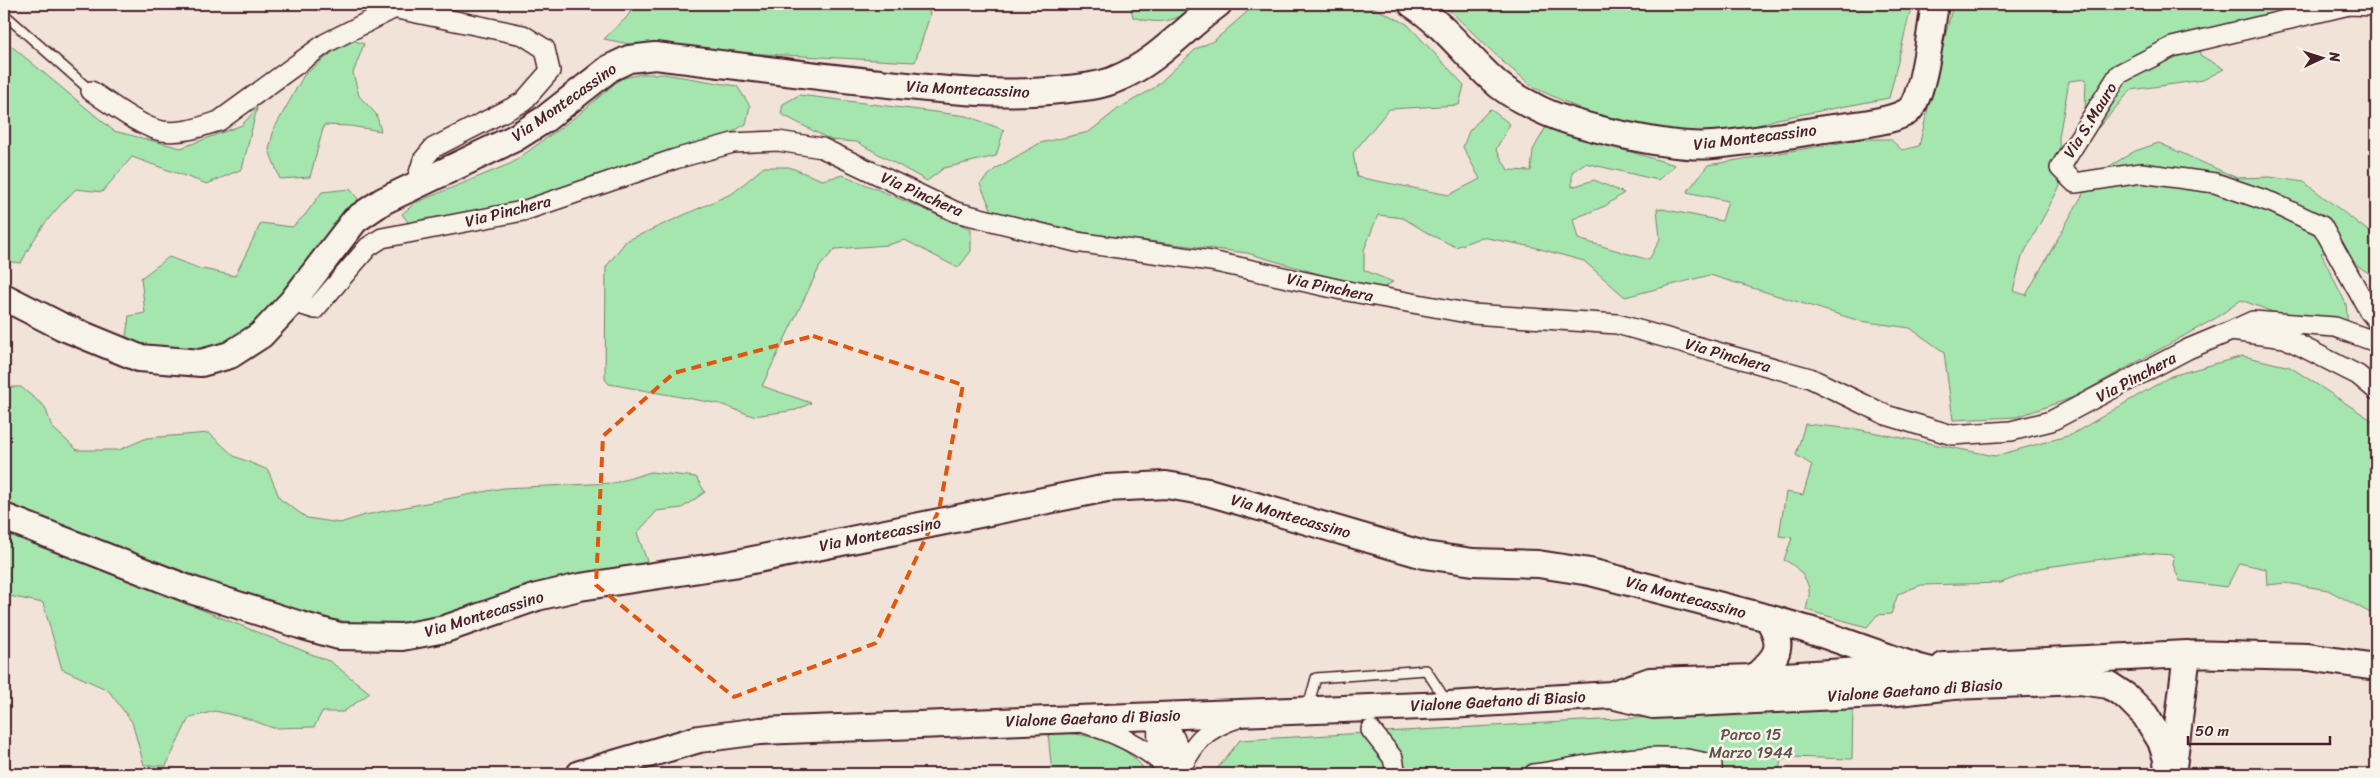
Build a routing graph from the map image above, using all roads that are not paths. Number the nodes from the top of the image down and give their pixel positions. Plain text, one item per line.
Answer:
1 (373, 4) edge
2 (1218, 4) edge
3 (1412, 4) edge
4 (1935, 4) edge
5 (2376, 6) edge
6 (395, 8) junction
7 (4, 14) edge
8 (90, 91) joint
9 (415, 186) junction
10 (4, 297) edge
11 (292, 302) junction
12 (2376, 320) edge
13 (2231, 331) junction
14 (2376, 342) edge
15 (2376, 390) edge
16 (4, 517) edge
17 (1768, 618) junction
18 (2187, 654) junction
19 (1916, 667) junction
20 (2376, 667) edge
21 (1882, 673) junction
22 (1754, 678) junction
23 (1982, 684) junction
24 (1611, 695) junction
25 (1449, 704) junction
26 (1307, 710) junction
27 (1259, 712) junction
28 (1159, 714) junction
29 (1066, 718) junction
30 (1371, 730) dead end
31 (1712, 770) edge
32 (1174, 773) edge
33 (580, 774) edge
34 (1396, 774) edge
35 (1534, 774) edge
36 (2168, 774) edge
37 (2172, 774) edge

1 - 6 street
2 - 9 street, Via Montecassino
3 - 4 street, Via Montecassino
5 - 12 street, Via S.Mauro
6 - 8 street
6 - 9 street
7 - 8 lane
9 - 11 street, Via Montecassino
10 - 11 street, Via Montecassino
11 - 13 street, Via Pinchera
13 - 14 street
13 - 15 street
16 - 17 street, Via Montecassino
17 - 21 street, Via Montecassino
17 - 22 street, Via Montecassino
18 - 19 street, Vialone Gaetano di Biasio
18 - 20 street, Vialone Gaetano di Biasio
18 - 37 street
19 - 21 street, Via Montecassino
19 - 23 street, Via Montecassino
21 - 22 street, Vialone Gaetano di Biasio
21 - 23 street, Vialone Gaetano di Biasio
21 - 24 street, Vialone Gaetano di Biasio
22 - 24 street, Vialone Gaetano di Biasio
23 - 36 street, Vialone Gaetano di Biasio
24 - 25 street, Vialone Gaetano di Biasio
25 - 26 street, Vialone Gaetano di Biasio
25 - 26 lane
26 - 27 street, Vialone Gaetano di Biasio
27 - 28 street, Vialone Gaetano di Biasio
27 - 32 street
28 - 29 street, Vialone Gaetano di Biasio
28 - 32 street
29 - 32 street
29 - 33 street, Vialone Gaetano di Biasio
30 - 34 street
31 - 35 street

